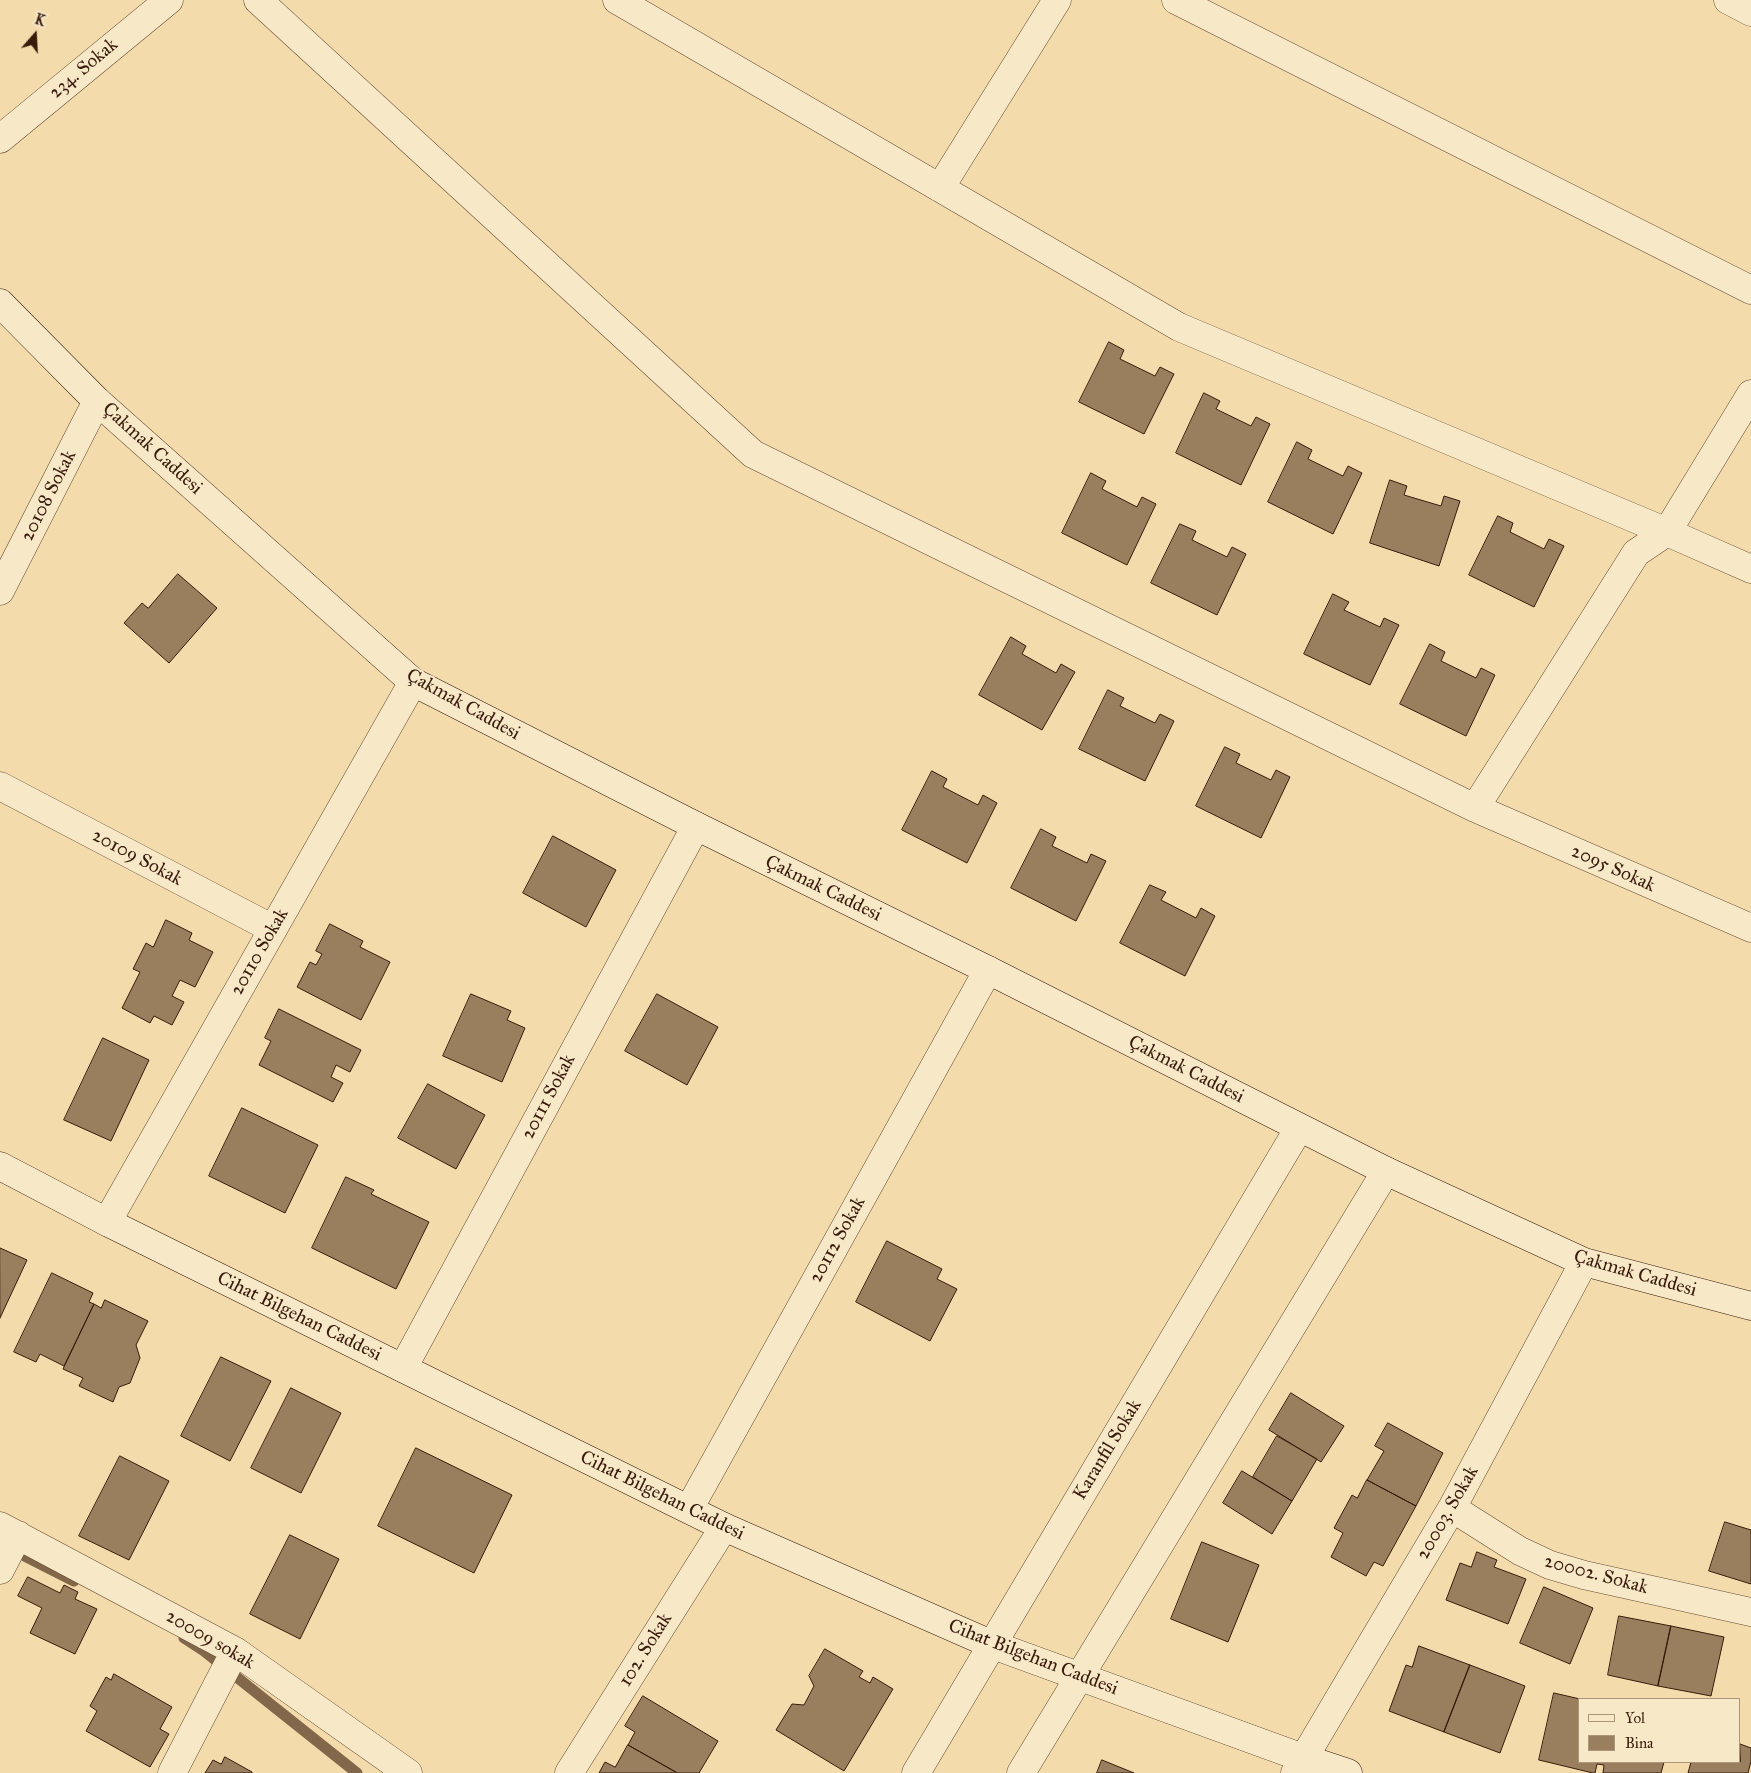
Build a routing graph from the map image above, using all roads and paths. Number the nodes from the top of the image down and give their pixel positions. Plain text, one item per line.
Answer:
1 (168, 0) edge
2 (258, 0) edge
3 (617, 0) edge
4 (1057, 0) edge
5 (1176, 0) edge
6 (1728, 0) edge
7 (1751, 12) edge
8 (0, 139) edge
9 (940, 188) junction
10 (1751, 290) edge
11 (0, 303) edge
12 (1751, 394) edge
13 (97, 400) junction
14 (1666, 532) junction
15 (1751, 569) edge
16 (2, 581) edge
17 (413, 682) junction
18 (0, 786) edge
19 (1475, 808) junction
20 (696, 826) junction
21 (1751, 928) edge
22 (273, 929) junction
23 (988, 970) junction
24 (1299, 1128) junction
25 (0, 1166) edge
26 (1386, 1171) junction
27 (107, 1222) junction
28 (1584, 1262) junction
29 (1751, 1306) edge
30 (403, 1368) junction
31 (1452, 1508) junction
32 (689, 1510) junction
33 (724, 1526) junction
34 (11, 1533) edge
35 (0, 1570) edge
36 (1751, 1612) edge
37 (992, 1645) junction
38 (235, 1652) junction
39 (1079, 1677) junction
40 (1299, 1766) edge
41 (172, 1773) edge
42 (408, 1773) edge
43 (569, 1773) edge
44 (916, 1773) edge
45 (1021, 1773) edge
46 (1348, 1773) edge

1 - 8 street, 234. Sokak
2 - 19 street, 2095 Sokak
3 - 9 street
4 - 9 street
5 - 10 street
6 - 7 street
9 - 14 street
11 - 13 street, Çakmak Caddesi
12 - 14 street
13 - 16 street, 20108 Sokak
13 - 17 street, Çakmak Caddesi
14 - 15 street
14 - 19 street
17 - 20 street, Çakmak Caddesi
17 - 22 street, 20110 Sokak
18 - 22 street, 20109 Sokak
19 - 21 street, 2095 Sokak
20 - 23 street, Çakmak Caddesi
20 - 30 street, 20111 Sokak
22 - 27 street, 20110 Sokak
23 - 24 street, Çakmak Caddesi
23 - 32 street, 20112 Sokak
24 - 26 street, Çakmak Caddesi
24 - 37 street, Karanfil Sokak
25 - 27 street, Cihat Bilgehan Caddesi
26 - 28 street, Çakmak Caddesi
26 - 39 street
27 - 30 street, Cihat Bilgehan Caddesi
28 - 29 street, Çakmak Caddesi
28 - 31 street, 20003. Sokak
30 - 32 street, Cihat Bilgehan Caddesi
31 - 36 street, 20002. Sokak
31 - 40 street, 20003. Sokak
32 - 33 street, Cihat Bilgehan Caddesi
33 - 37 street, Cihat Bilgehan Caddesi
33 - 43 street, 102. Sokak
34 - 35 street
34 - 38 street, 20009 sokak
37 - 39 street, Cihat Bilgehan Caddesi
37 - 44 street, Karanfil Sokak
38 - 41 street
38 - 42 street, 20009 sokak
39 - 40 street, Cihat Bilgehan Caddesi
39 - 45 street
40 - 46 street, Cihat Bilgehan Caddesi

